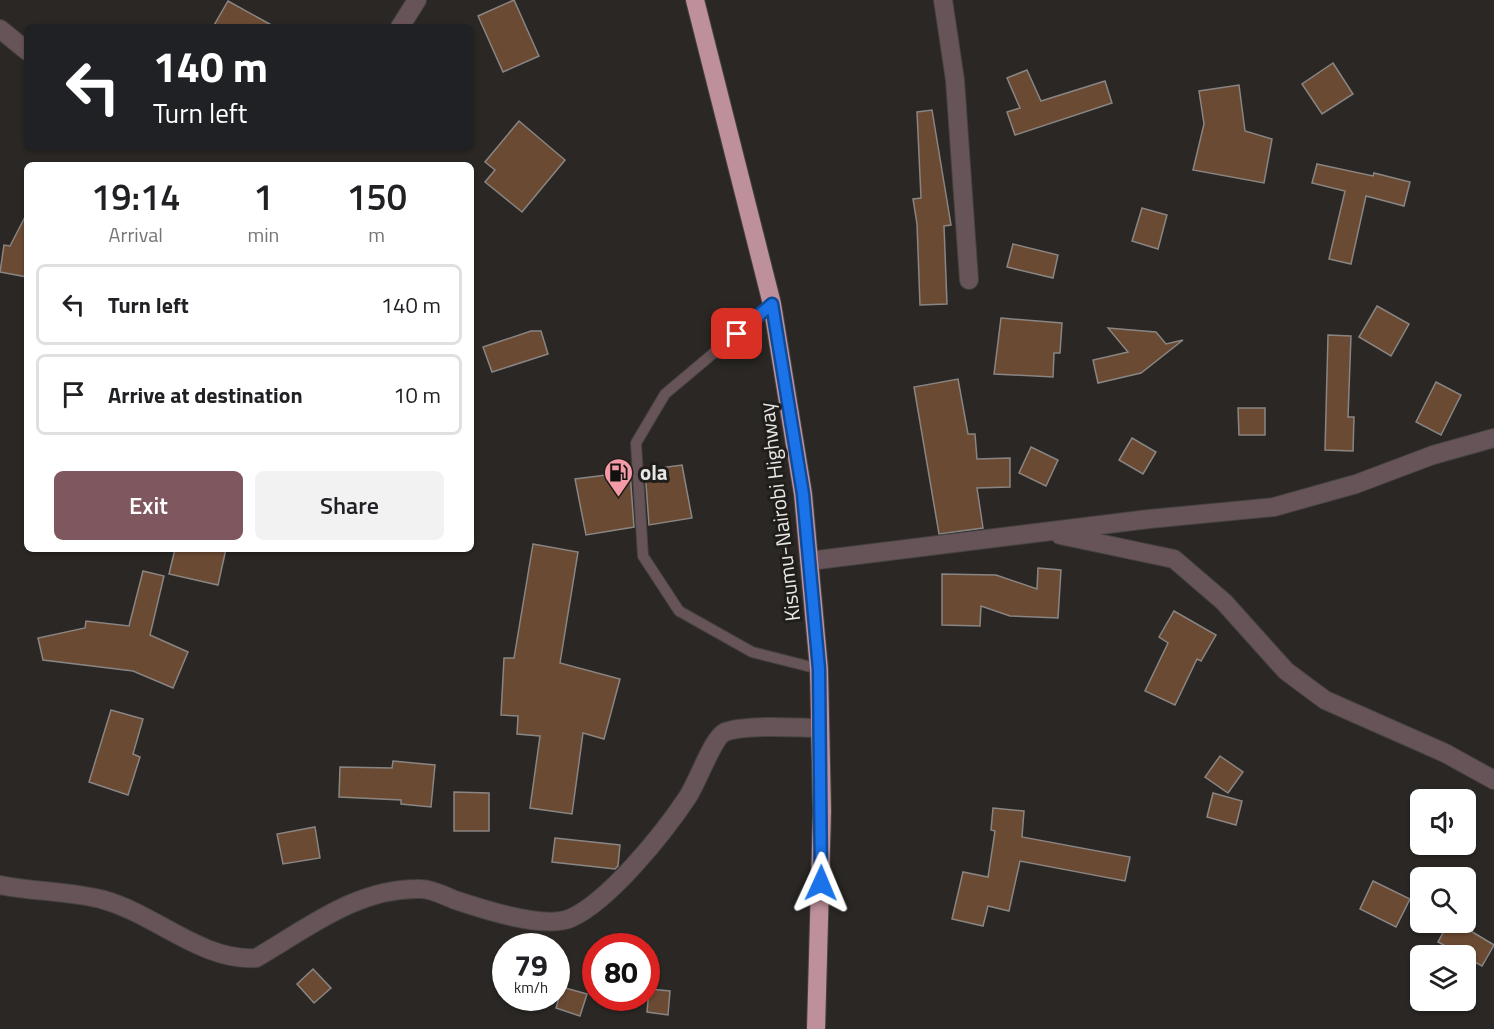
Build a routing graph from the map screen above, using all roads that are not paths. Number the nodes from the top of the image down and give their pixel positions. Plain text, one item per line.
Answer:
1 (417, 0) edge
2 (695, 0) edge
3 (943, 0) edge
4 (402, 24) edge
5 (0, 29) edge
6 (24, 49) edge
7 (969, 280) dead end
8 (772, 304) junction
9 (1494, 438) edge
10 (1044, 532) junction
11 (809, 561) junction
12 (819, 669) junction
13 (820, 728) junction
14 (1494, 780) edge
15 (0, 885) edge
16 (816, 1029) edge

1 - 4 street
2 - 8 highway, Kisumu-Nairobi Highway
3 - 7 street
5 - 6 street
8 - 11 highway, Kisumu-Nairobi Highway
8 - 12 lane
9 - 10 street
10 - 11 street
10 - 14 street
11 - 12 highway, Kisumu-Nairobi Highway
12 - 13 highway, Kisumu-Nairobi Highway
13 - 15 street
13 - 16 highway, Kisumu-Nairobi Highway

